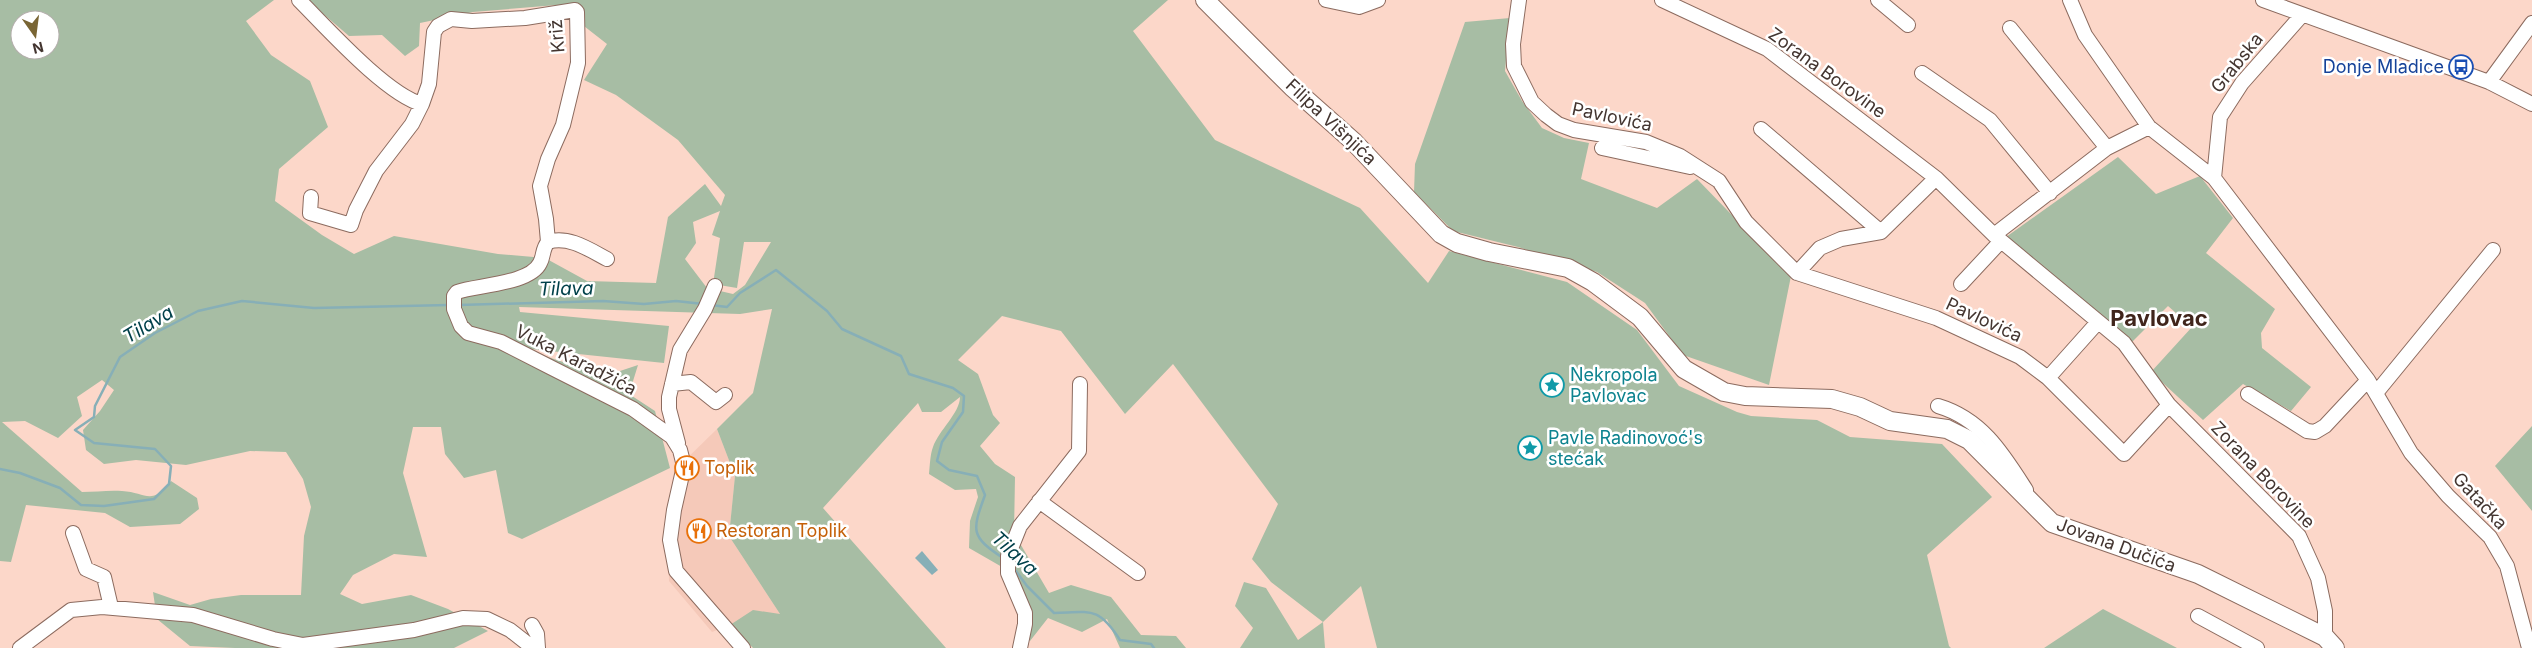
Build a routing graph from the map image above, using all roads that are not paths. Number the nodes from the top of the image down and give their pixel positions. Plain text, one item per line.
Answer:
1 (299, 0) edge
2 (1205, 0) edge
3 (1326, 0) edge
4 (1378, 0) edge
5 (1519, 0) edge
6 (1662, 0) edge
7 (1878, 0) edge
8 (2070, 0) edge
9 (2263, 0) edge
10 (2302, 15) junction
11 (2532, 23) edge
12 (1908, 25) dead end
13 (2010, 28) dead end
14 (1922, 73) dead end
15 (2489, 82) junction
16 (422, 104) junction
17 (2532, 104) edge
18 (2149, 127) junction
19 (1761, 129) dead end
20 (1602, 148) dead end
21 (2107, 148) junction
22 (1702, 170) junction
23 (1936, 178) junction
24 (2214, 178) junction
25 (2050, 193) junction
26 (311, 197) dead end
27 (1881, 232) junction
28 (1997, 238) junction
29 (548, 242) junction
30 (1458, 242) joint
31 (2493, 250) dead end
32 (607, 259) dead end
33 (1797, 273) junction
34 (1960, 284) dead end
35 (716, 286) dead end
36 (2098, 322) junction
37 (2048, 378) junction
38 (2368, 380) junction
39 (672, 384) junction
40 (1080, 384) dead end
41 (2376, 393) junction
42 (2248, 394) dead end
43 (725, 396) dead end
44 (2170, 405) junction
45 (1938, 406) dead end
46 (680, 450) junction
47 (1039, 501) junction
48 (2039, 509) junction
49 (73, 533) dead end
50 (1138, 573) dead end
51 (111, 607) junction
52 (2198, 616) dead end
53 (532, 625) dead end
54 (2330, 643) edge
55 (304, 646) edge
56 (20, 648) edge
57 (532, 648) edge
58 (538, 648) edge
59 (743, 648) edge
60 (1020, 648) edge
61 (2257, 648) edge
62 (2529, 648) edge

1 - 16 street
2 - 30 main road, Filipa Višnjića
3 - 4 street
5 - 22 street, Pavlovića
6 - 23 street, Zorana Borovine
7 - 12 street
8 - 18 street
9 - 10 street
10 - 15 street
10 - 24 street, Grabska
11 - 15 street
13 - 21 street
14 - 25 street
15 - 17 street
16 - 26 street, Križ
16 - 29 street, Križ
18 - 21 street
18 - 24 street
19 - 27 street
20 - 22 street, Pavlovića
21 - 25 street
22 - 33 street, Pavlovića
23 - 27 street
23 - 28 street, Zorana Borovine
24 - 38 street, Gatačka
25 - 28 street
27 - 33 street
28 - 34 street
28 - 36 street, Zorana Borovine
29 - 32 street
29 - 46 street, Vuka Karadžića
30 - 48 main road, Jovana Dučića
31 - 41 street
33 - 37 street, Pavlovića
35 - 39 street
36 - 37 street
36 - 44 street, Zorana Borovine
37 - 44 street, Pavlovića
38 - 41 street, Gatačka
38 - 42 street
39 - 43 street
39 - 46 street
40 - 47 street
41 - 62 street, Gatačka
44 - 54 street, Zorana Borovine
45 - 48 street
46 - 59 street
47 - 50 street
47 - 60 street
48 - 54 main road, Jovana Dučića
49 - 51 street
51 - 55 street
51 - 56 street
52 - 61 street
53 - 58 street
55 - 57 street

